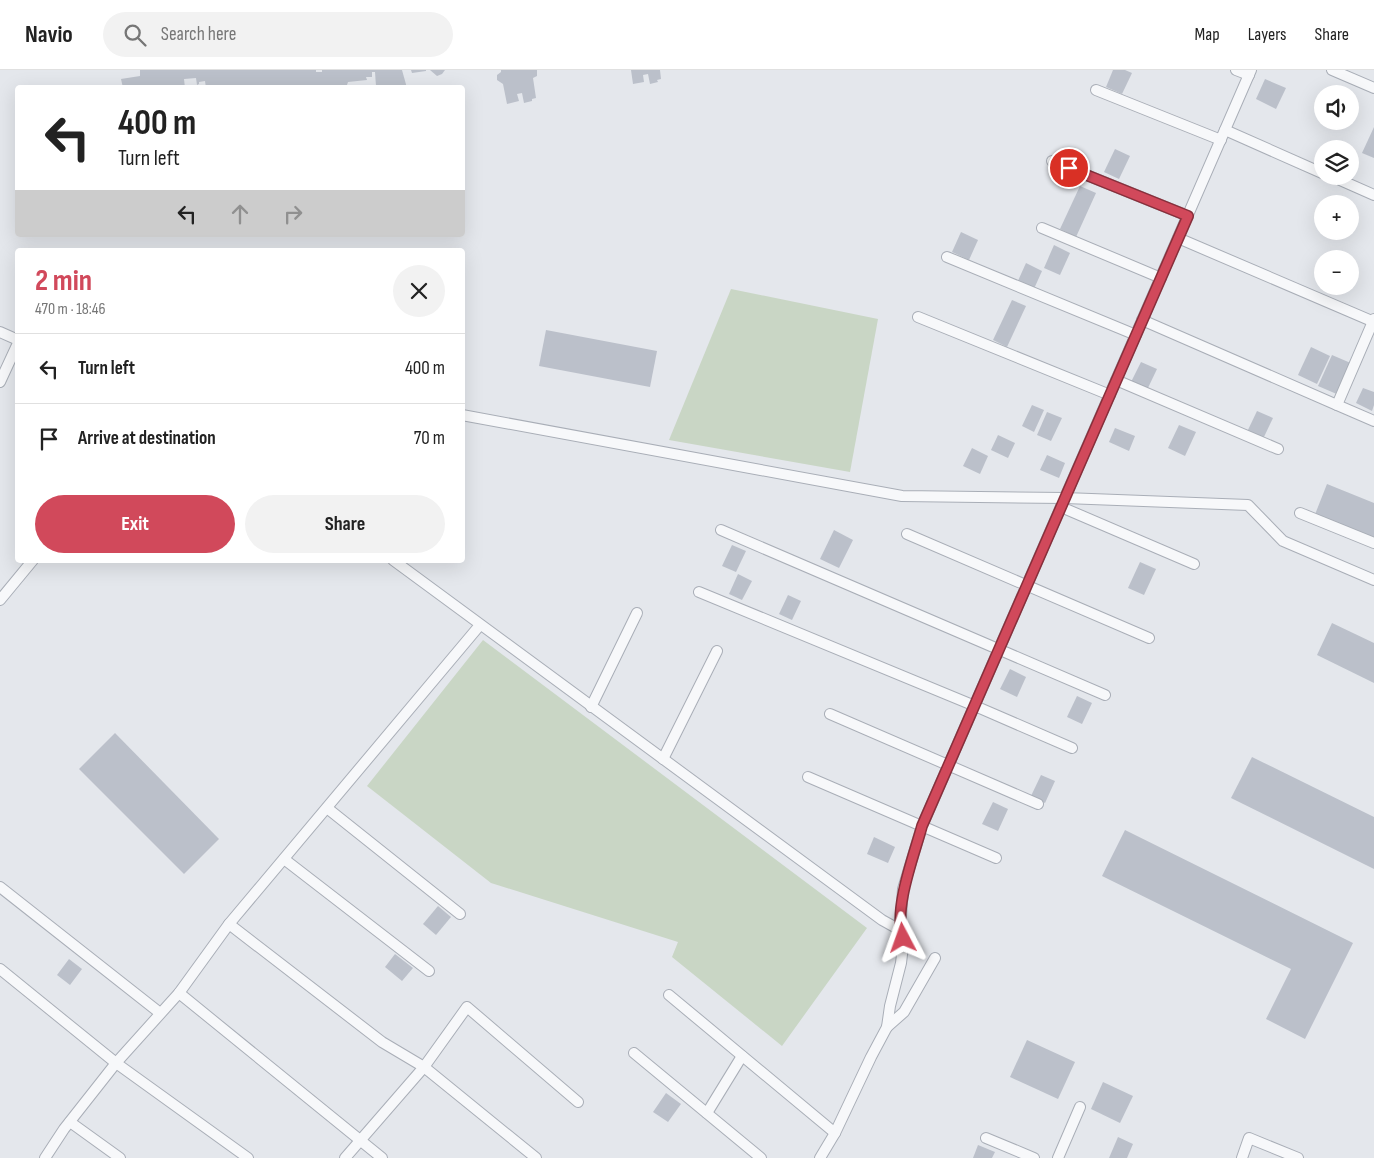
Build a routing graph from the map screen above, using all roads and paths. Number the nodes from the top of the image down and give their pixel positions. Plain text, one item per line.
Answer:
1 (1236, 70) edge
2 (1332, 70) edge
3 (1250, 73) edge
4 (1374, 88) edge
5 (1096, 90) dead end
6 (1223, 135) junction
7 (1052, 161) dead end
8 (1314, 169) edge
9 (1351, 185) edge
10 (1374, 195) edge
11 (1188, 216) junction
12 (1042, 228) dead end
13 (1178, 238) junction
14 (947, 257) dead end
15 (1161, 278) junction
16 (918, 317) dead end
17 (1142, 320) junction
18 (1374, 321) edge
19 (0, 332) edge
20 (1136, 335) junction
21 (15, 340) edge
22 (15, 349) edge
23 (1116, 380) junction
24 (0, 382) edge
25 (1110, 396) junction
26 (1337, 405) junction
27 (465, 416) edge
28 (1374, 421) edge
29 (1278, 450) dead end
30 (1063, 502) junction
31 (1300, 513) dead end
32 (720, 530) dead end
33 (907, 534) dead end
34 (1374, 543) edge
35 (31, 563) edge
36 (397, 563) edge
37 (1194, 564) dead end
38 (1374, 580) edge
39 (1027, 586) junction
40 (698, 592) dead end
41 (0, 600) edge
42 (637, 613) dead end
43 (480, 625) junction
44 (1149, 638) dead end
45 (1000, 649) junction
46 (717, 651) dead end
47 (1105, 695) dead end
48 (975, 706) junction
49 (591, 707) junction
50 (830, 714) dead end
51 (1072, 748) dead end
52 (663, 760) junction
53 (949, 765) junction
54 (808, 776) dead end
55 (1038, 804) dead end
56 (327, 808) junction
57 (922, 826) junction
58 (996, 858) dead end
59 (284, 859) junction
60 (0, 888) edge
61 (460, 914) dead end
62 (229, 924) junction
63 (900, 930) junction
64 (935, 958) dead end
65 (0, 969) edge
66 (429, 971) dead end
67 (179, 993) junction
68 (669, 995) dead end
69 (160, 1013) junction
70 (887, 1027) junction
71 (634, 1054) dead end
72 (742, 1056) junction
73 (116, 1063) junction
74 (424, 1067) junction
75 (578, 1102) dead end
76 (1080, 1108) dead end
77 (706, 1113) junction
78 (70, 1122) junction
79 (834, 1134) junction
80 (986, 1138) dead end
81 (360, 1140) junction
82 (45, 1158) edge
83 (120, 1158) edge
84 (248, 1158) edge
85 (345, 1158) edge
86 (382, 1158) edge
87 (536, 1158) edge
88 (761, 1158) edge
89 (820, 1158) edge
90 (1034, 1158) edge
91 (1058, 1158) edge
92 (1242, 1158) edge
93 (1298, 1158) edge

1 - 3 street
2 - 4 street
3 - 6 street
5 - 6 street
6 - 8 street
6 - 11 street
7 - 11 street
9 - 10 street
11 - 13 street
12 - 15 street
13 - 15 street
13 - 18 street
14 - 20 street
15 - 17 street
16 - 25 street
17 - 20 street
17 - 26 street
18 - 26 street
19 - 21 street
20 - 23 street
22 - 24 street
23 - 25 street
23 - 29 street
25 - 30 street
26 - 28 street
27 - 30 street
30 - 37 street
30 - 38 street
30 - 39 street
31 - 34 street
32 - 45 street
33 - 39 street
35 - 41 street
36 - 43 street
39 - 44 street
39 - 45 street
40 - 48 street
42 - 49 street
43 - 49 street
43 - 56 street
45 - 47 street
45 - 48 street
46 - 52 street
48 - 51 street
48 - 53 street
49 - 52 street
50 - 53 street
52 - 63 street
53 - 55 street
53 - 57 street
54 - 57 street
56 - 59 street
56 - 61 street
57 - 58 street
57 - 63 street
59 - 62 street
59 - 66 street
60 - 69 street
62 - 67 street
62 - 74 street
63 - 70 street
64 - 70 street
65 - 73 street
67 - 69 street
67 - 81 street
68 - 72 street
69 - 73 street
70 - 79 street
71 - 77 street
72 - 77 street
72 - 79 street
73 - 78 street
73 - 84 street
74 - 75 street
74 - 81 street
74 - 87 street
76 - 91 street
77 - 88 street
78 - 82 street
78 - 83 street
79 - 89 street
80 - 90 street
81 - 85 street
81 - 86 street
92 - 93 street

